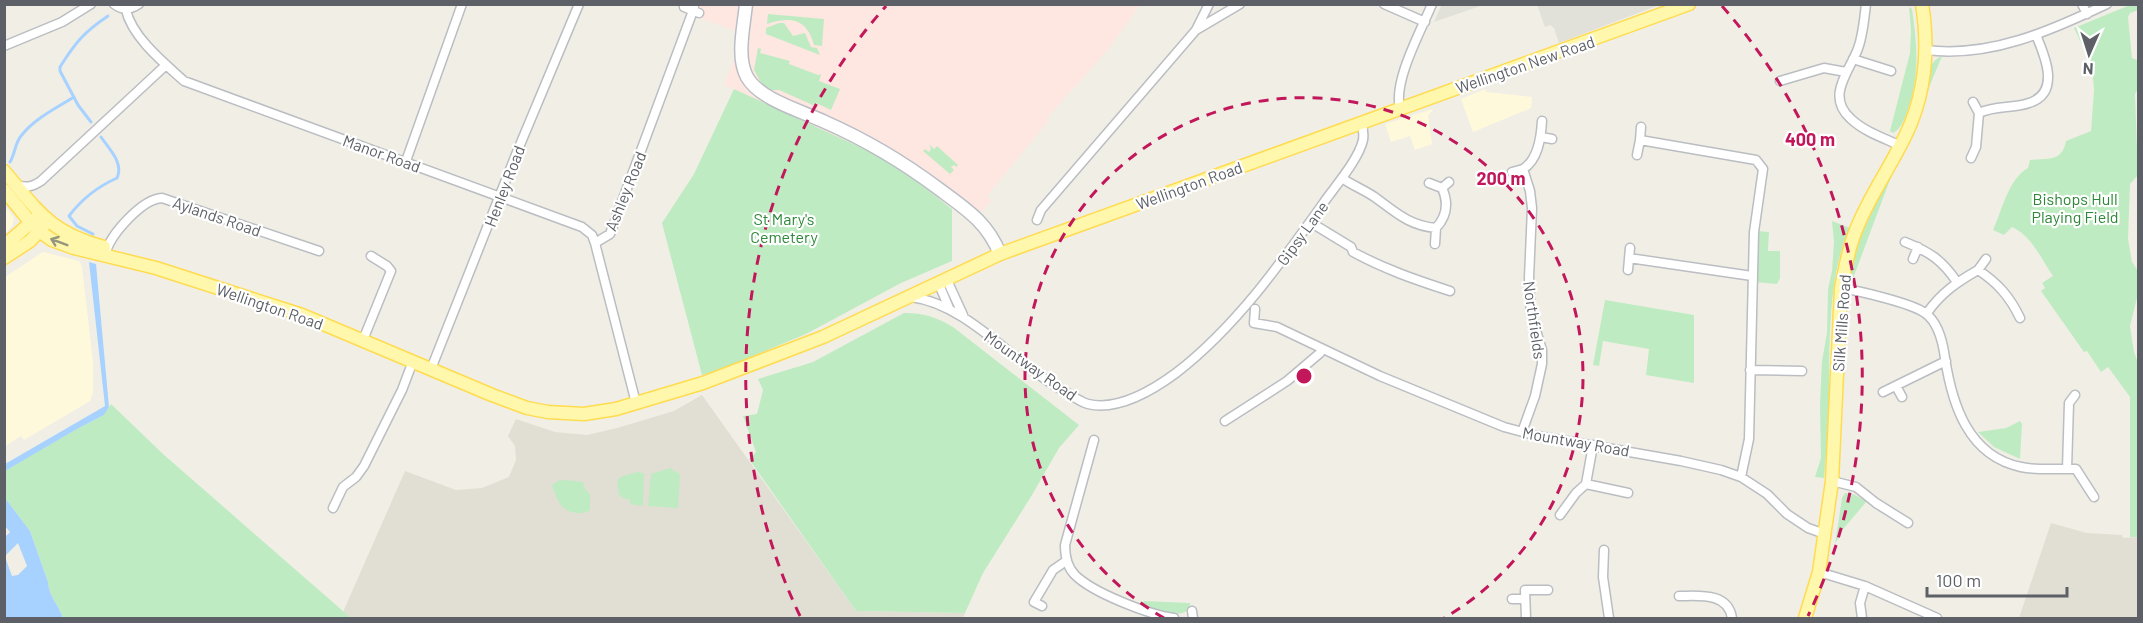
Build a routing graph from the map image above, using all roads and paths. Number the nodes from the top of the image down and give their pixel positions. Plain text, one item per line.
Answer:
1 (91, 4) edge
2 (114, 4) edge
3 (139, 4) edge
4 (462, 4) edge
5 (579, 4) edge
6 (746, 4) edge
7 (1209, 4) edge
8 (1240, 4) edge
9 (1384, 4) edge
10 (1432, 4) edge
11 (1689, 4) edge
12 (1860, 4) edge
13 (1922, 4) edge
14 (2082, 4) edge
15 (2108, 4) edge
16 (1866, 5) edge
17 (126, 10) junction
18 (692, 10) dead end
19 (2087, 14) junction
20 (1425, 22) junction
21 (1196, 30) junction
22 (2036, 35) junction
23 (4, 46) edge
24 (1926, 50) junction
25 (1853, 59) junction
26 (166, 65) junction
27 (1891, 71) dead end
28 (1846, 72) junction
29 (1780, 81) dead end
30 (1972, 102) dead end
31 (1400, 108) junction
32 (1979, 113) junction
33 (1542, 121) dead end
34 (1361, 122) junction
35 (1641, 127) dead end
36 (1541, 138) junction
37 (1552, 139) dead end
38 (1640, 140) junction
39 (1901, 146) junction
40 (1637, 155) dead end
41 (1971, 158) dead end
42 (406, 161) junction
43 (1523, 169) junction
44 (4, 171) edge
45 (1512, 172) dead end
46 (1342, 178) junction
47 (1430, 183) dead end
48 (10, 188) edge
49 (501, 196) junction
50 (1037, 220) dead end
51 (1310, 222) junction
52 (39, 223) junction
53 (1436, 228) junction
54 (1905, 242) dead end
55 (595, 243) junction
56 (1435, 243) dead end
57 (4, 246) edge
58 (1918, 247) junction
59 (319, 251) dead end
60 (106, 252) junction
61 (1000, 254) junction
62 (371, 256) dead end
63 (4, 258) edge
64 (1913, 259) dead end
65 (1986, 259) dead end
66 (1628, 270) dead end
67 (1978, 270) junction
68 (1752, 276) junction
69 (942, 280) junction
70 (1957, 282) junction
71 (1841, 288) junction
72 (1450, 291) dead end
73 (908, 297) junction
74 (2015, 307) junction
75 (949, 308) junction
76 (1255, 309) dead end
77 (2006, 312) dead end
78 (1927, 313) junction
79 (965, 318) junction
80 (2020, 318) dead end
81 (1220, 333) joint
82 (363, 340) junction
83 (1321, 349) junction
84 (413, 361) junction
85 (1946, 361) junction
86 (431, 369) junction
87 (1750, 370) junction
88 (1802, 371) dead end
89 (1896, 386) junction
90 (1883, 392) dead end
91 (2075, 396) dead end
92 (1902, 397) dead end
93 (636, 403) junction
94 (2058, 403) dead end
95 (2069, 403) junction
96 (1225, 421) dead end
97 (1522, 432) junction
98 (1094, 440) dead end
99 (1593, 445) junction
100 (2067, 469) junction
101 (1741, 477) junction
102 (1832, 481) junction
103 (1586, 484) junction
104 (1628, 494) dead end
105 (2094, 497) dead end
106 (333, 508) dead end
107 (1560, 515) dead end
108 (1908, 523) dead end
109 (1824, 534) junction
110 (1604, 550) dead end
111 (1066, 561) junction
112 (1819, 572) junction
113 (1865, 586) junction
114 (1548, 590) dead end
115 (1679, 596) dead end
116 (1512, 599) dead end
117 (1525, 599) junction
118 (1042, 606) dead end
119 (1174, 618) edge
120 (1526, 618) edge
121 (1609, 618) edge
122 (1732, 618) edge
123 (1805, 618) edge
124 (1862, 618) edge
125 (1937, 618) edge

1 - 23 street
2 - 17 street
3 - 17 street
4 - 42 street
5 - 49 street, Henley Road
6 - 61 street
7 - 21 street
8 - 21 street
9 - 20 street
10 - 20 street
11 - 31 main road, Wellington New Road
12 - 16 street
13 - 24 main road, Silk Mills Road
14 - 19 street
15 - 19 street
16 - 25 street
17 - 26 street, Manor Road
18 - 55 street, Ashley Road
19 - 22 street
20 - 31 street
21 - 50 street
22 - 24 street
22 - 32 street
24 - 39 main road, Silk Mills Road
25 - 27 street
25 - 28 street
26 - 42 street, Manor Road
26 - 48 street
28 - 29 street
28 - 39 street
30 - 32 street
31 - 34 main road, Wellington New Road
32 - 41 street
33 - 36 street
34 - 46 street, Gipsy Lane
34 - 61 main road, Wellington Road
35 - 38 street
36 - 37 street
36 - 43 street
38 - 40 street
38 - 68 street
39 - 71 main road, Silk Mills Road
42 - 49 street, Manor Road
43 - 45 street
43 - 97 street, Northfields
44 - 48 main road, Wellington Road
46 - 51 street, Gipsy Lane
46 - 53 street
47 - 53 street
48 - 52 main road, Wellington Road
49 - 55 street, Manor Road
49 - 86 street, Henley Road
51 - 72 street
51 - 81 street, Gipsy Lane
52 - 57 main road
52 - 60 main road, Wellington Road
52 - 63 main road
53 - 56 street
54 - 58 street
55 - 93 street, Ashley Road
58 - 64 street
58 - 70 street
59 - 60 street, Aylands Road
60 - 82 main road, Wellington Road
61 - 69 main road, Wellington Road
62 - 82 street
65 - 67 street
66 - 68 street
67 - 70 street
67 - 74 street
68 - 87 street
69 - 73 main road, Wellington Road
69 - 75 street
69 - 79 street, Mountway Road
70 - 78 street
71 - 78 street
71 - 102 main road, Silk Mills Road
73 - 75 street, Mountway Road
73 - 93 main road, Wellington Road
74 - 77 street
74 - 80 street
75 - 79 street, Mountway Road
76 - 83 street, Mountway Road
78 - 85 street
79 - 81 street, Mountway Road
82 - 84 main road, Wellington Road
83 - 96 street
83 - 97 street, Mountway Road
84 - 86 main road, Wellington Road
84 - 106 street
85 - 89 street
85 - 100 street
86 - 93 main road, Wellington Road
87 - 88 street
87 - 101 street
89 - 90 street
89 - 92 street
91 - 95 street
94 - 95 street
95 - 100 street
97 - 99 street, Mountway Road
98 - 111 street
99 - 101 street, Mountway Road
99 - 103 street
100 - 105 street
101 - 109 street, Mountway Road
102 - 108 street
102 - 109 main road, Silk Mills Road
103 - 104 street
103 - 107 street
109 - 112 main road, Silk Mills Road
110 - 121 street
111 - 118 street
111 - 119 street
112 - 113 street
112 - 123 main road, Silk Mills Road
113 - 124 street
113 - 125 street
114 - 117 street
115 - 122 street
116 - 117 street
117 - 120 street

